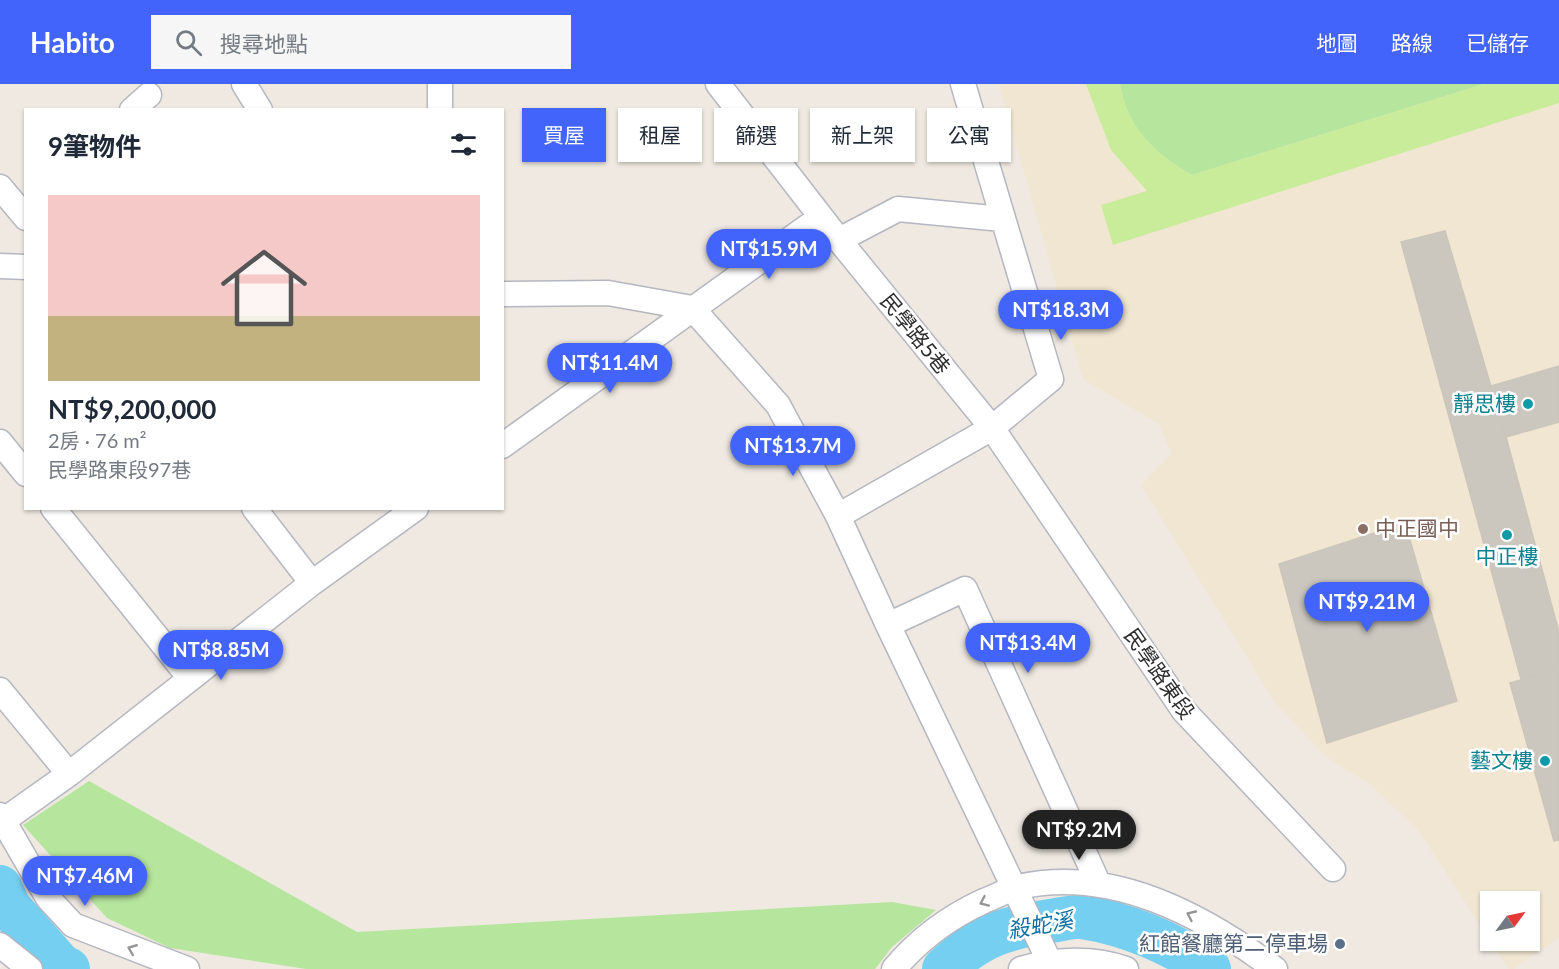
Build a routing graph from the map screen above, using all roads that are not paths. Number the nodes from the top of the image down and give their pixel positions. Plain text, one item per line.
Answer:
1 (244, 84) edge
2 (440, 84) edge
3 (718, 84) edge
4 (963, 84) edge
5 (259, 108) edge
6 (440, 108) edge
7 (821, 217) junction
8 (1002, 219) junction
9 (839, 240) junction
10 (0, 266) edge
11 (24, 267) edge
12 (504, 294) edge
13 (692, 308) junction
14 (992, 428) junction
15 (0, 442) edge
16 (504, 445) edge
17 (24, 472) edge
18 (55, 510) edge
19 (256, 510) edge
20 (413, 510) edge
21 (838, 516) junction
22 (312, 583) junction
23 (888, 625) junction
24 (190, 678) junction
25 (0, 690) edge
26 (69, 774) junction
27 (1, 819) edge
28 (1333, 869) dead end
29 (1099, 885) junction
30 (1015, 888) junction
31 (0, 945) edge
32 (1051, 965) edge
33 (30, 969) edge
34 (187, 969) edge
35 (894, 969) edge
36 (1021, 969) edge
37 (1126, 969) edge
38 (1275, 969) edge

1 - 5 street
2 - 6 street
3 - 7 street, 民學路5巷
4 - 8 street
7 - 9 street, 民學路5巷
7 - 13 street
8 - 9 street
8 - 14 street
9 - 14 street, 民學路5巷
10 - 11 street
12 - 13 street
13 - 16 street
13 - 21 street
14 - 21 street
14 - 28 street, 民學路東段
15 - 17 street
18 - 24 street
19 - 22 street
20 - 22 street
21 - 23 street
22 - 24 street
23 - 29 street
23 - 30 street
24 - 26 street
25 - 26 street
26 - 27 street
34 -> 27 street
29 - 30 street
38 -> 29 street
30 - 32 street
30 -> 35 street
31 - 33 street
32 - 36 street
32 - 37 street

